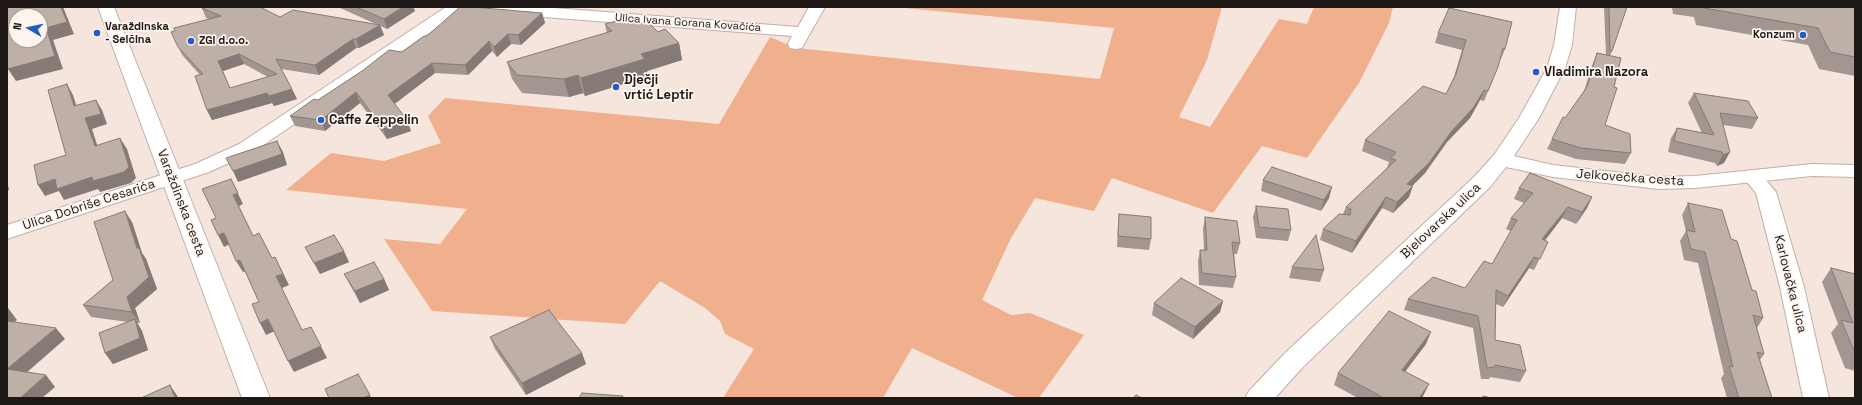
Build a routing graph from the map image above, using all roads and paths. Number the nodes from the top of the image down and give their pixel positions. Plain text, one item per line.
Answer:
1 (106, 7) edge
2 (457, 7) edge
3 (478, 7) edge
4 (817, 7) edge
5 (1568, 7) edge
6 (1502, 159) junction
7 (1855, 171) edge
8 (1752, 176) junction
9 (171, 178) junction
10 (7, 232) edge
11 (256, 398) edge
12 (1259, 398) edge
13 (1816, 398) edge

1 - 9 main road, Varaždinska cesta
2 - 9 street
3 - 4 street, Ulica Ivana Gorana Kovačića
5 - 6 main road, Bjelovarska ulica
6 - 8 main road, Jelkovečka cesta
6 - 12 main road, Bjelovarska ulica
7 - 8 main road, Jelkovečka cesta
8 - 13 street, Karlovačka ulica
9 - 10 street, Ulica Dobriše Cesarića
9 - 11 main road, Varaždinska cesta

